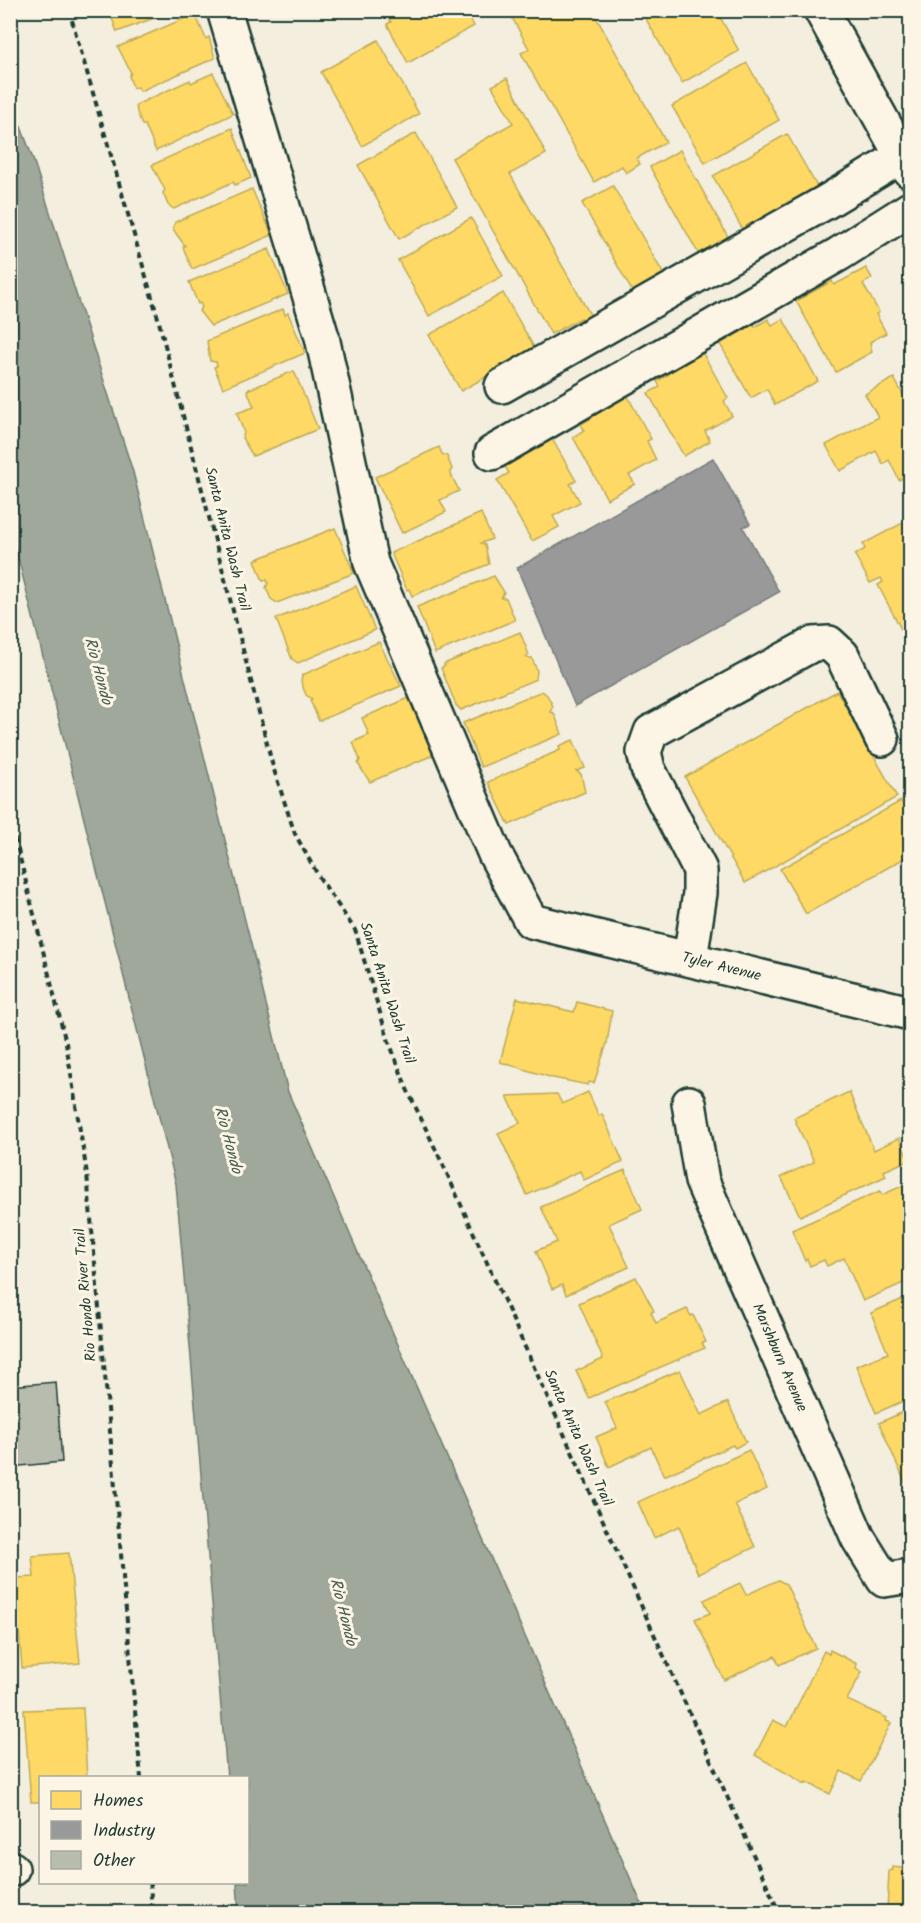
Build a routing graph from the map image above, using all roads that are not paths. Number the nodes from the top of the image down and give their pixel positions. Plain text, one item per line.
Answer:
1 (224, 10) edge
2 (821, 10) edge
3 (906, 163) edge
4 (910, 209) edge
5 (502, 386) dead end
6 (492, 453) dead end
7 (882, 739) dead end
8 (690, 959) junction
9 (910, 1013) edge
10 (689, 1103) dead end
11 (910, 1576) edge

1 - 8 street, Tyler Avenue
2 - 3 street
3 - 5 street
4 - 6 street
7 - 8 street
8 - 9 street, Tyler Avenue
10 - 11 street, Marshburn Avenue

